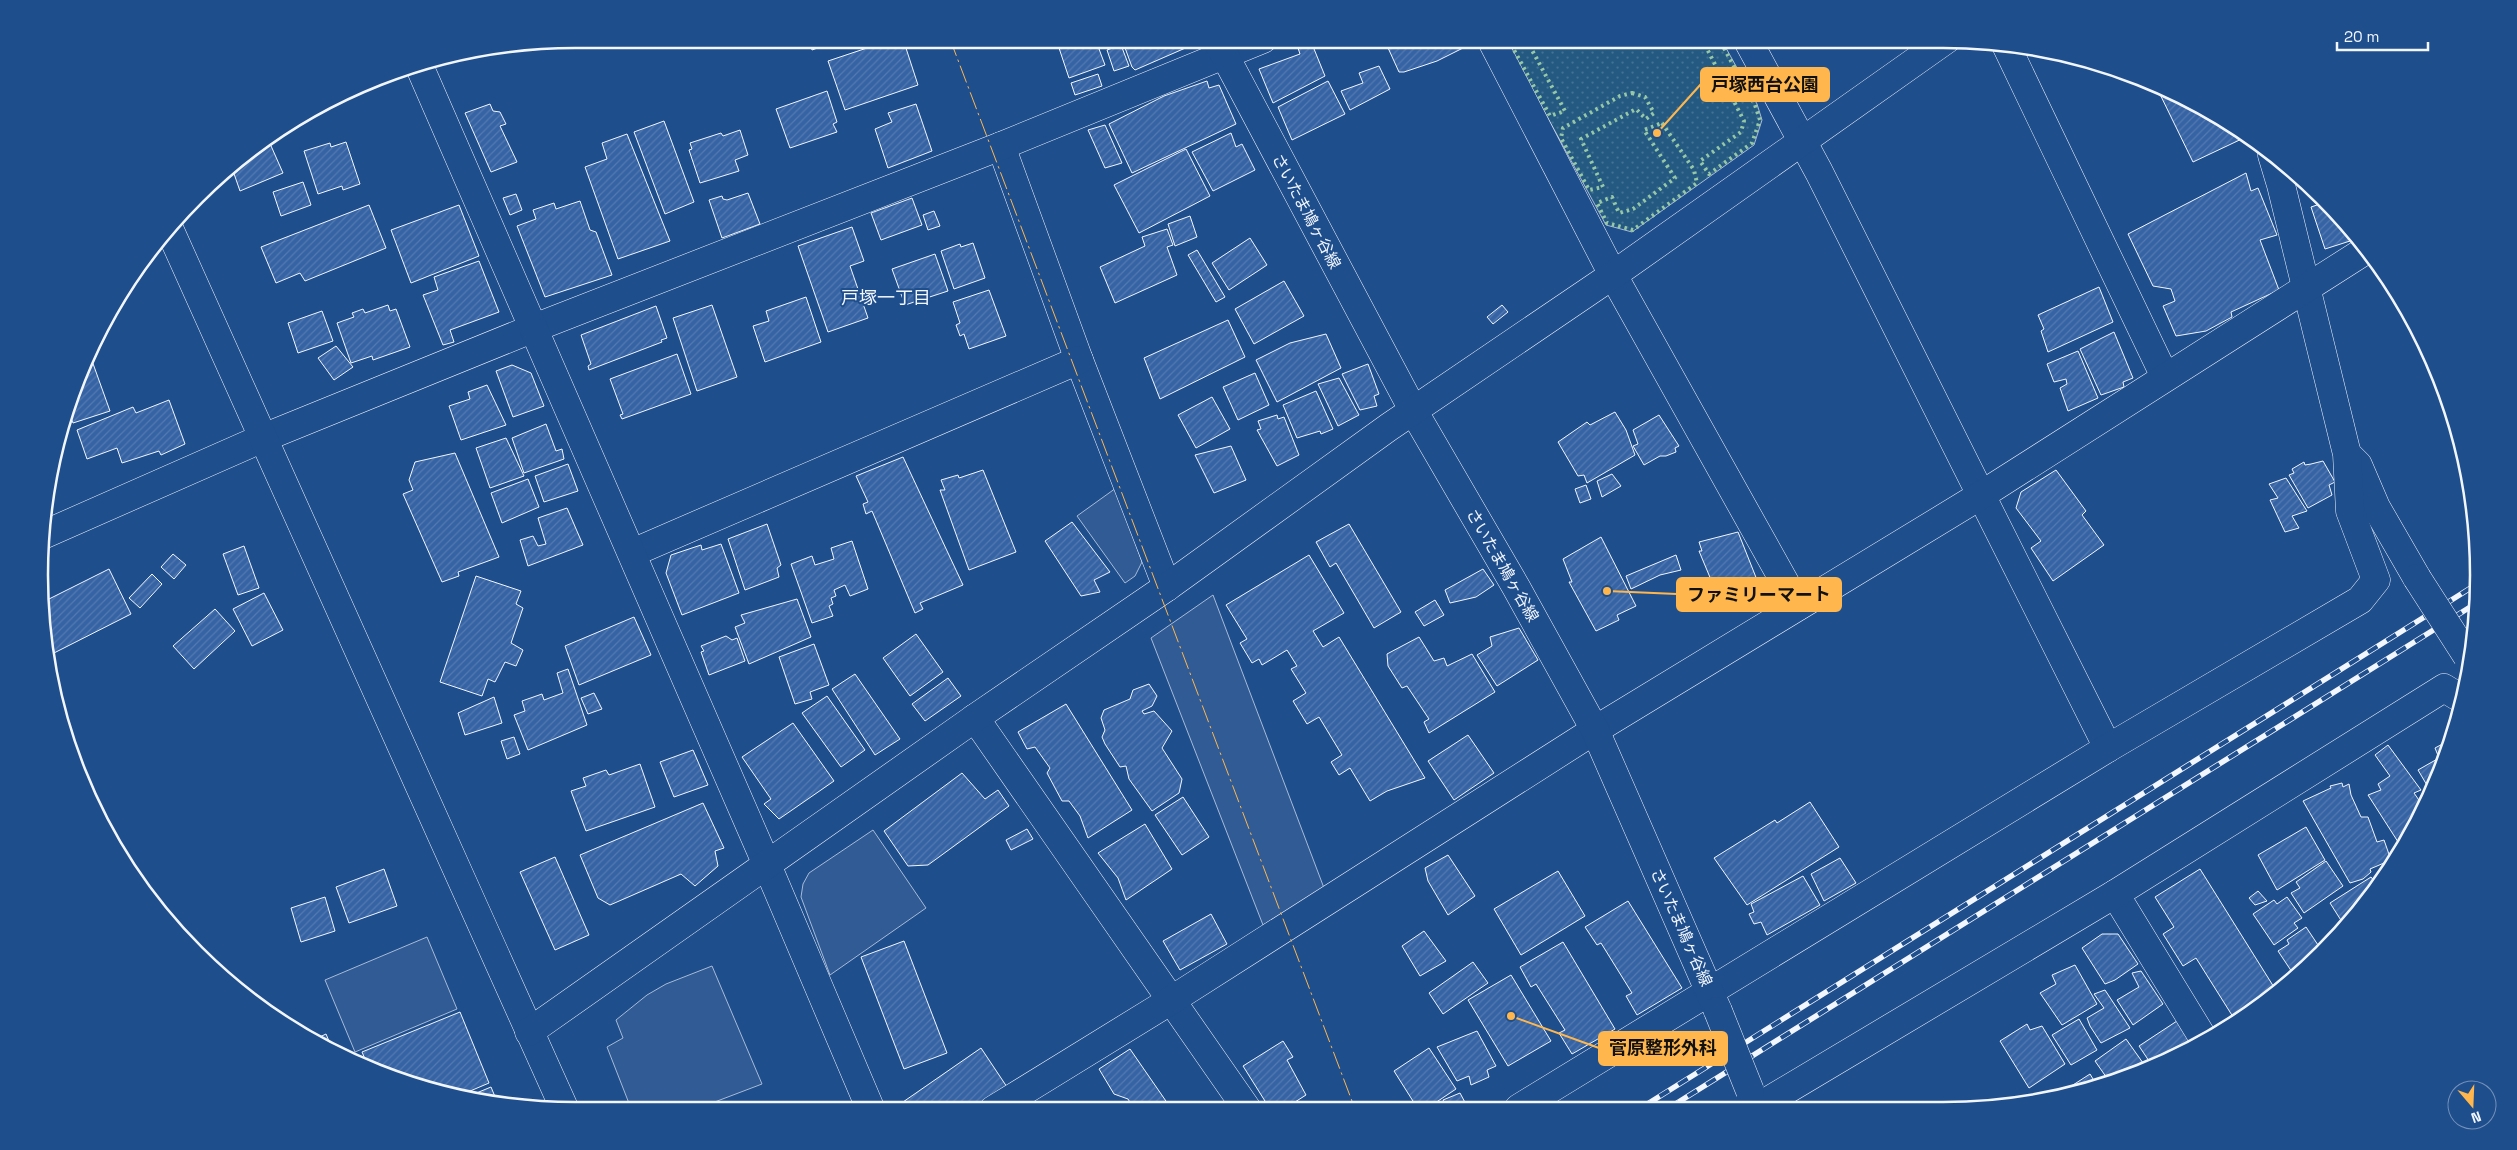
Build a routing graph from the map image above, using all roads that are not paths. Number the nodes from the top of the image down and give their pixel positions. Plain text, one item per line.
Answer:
1 (1215, 48) edge
2 (1220, 48) edge
3 (1496, 48) edge
4 (1752, 48) edge
5 (1933, 48) edge
6 (2009, 52) edge
7 (421, 70) edge
8 (1803, 141) junction
9 (1001, 146) junction
10 (2275, 167) edge
11 (172, 235) edge
12 (2360, 254) edge
13 (1613, 275) junction
14 (2305, 288) junction
15 (534, 328) junction
16 (1079, 360) junction
17 (2165, 377) junction
18 (1413, 410) junction
19 (263, 438) junction
20 (2347, 454) junction
21 (1983, 494) junction
22 (50, 532) edge
23 (632, 553) junction
24 (1167, 587) junction
25 (1798, 606) junction
26 (2464, 650) edge
27 (2455, 695) edge
28 (975, 718) junction
29 (1595, 730) junction
30 (2108, 748) junction
31 (766, 865) junction
32 (2115, 894) junction
33 (1170, 1000) junction
34 (1715, 1001) junction
35 (529, 1032) junction
36 (2201, 1035) edge
37 (561, 1102) edge
38 (868, 1102) edge
39 (1006, 1102) edge
40 (1242, 1102) edge
41 (1530, 1102) edge
42 (1754, 1102) edge

1 - 9 street
2 - 18 street, さいたま鳩ヶ谷線
3 - 13 street
4 - 8 street
5 - 8 street
6 - 17 street
7 - 15 street
8 - 13 street
8 - 21 street
9 - 15 street
9 - 16 street
10 - 14 street
11 - 19 street
12 - 14 street
13 - 18 street
13 - 25 street
14 - 17 street
14 - 20 street
15 - 19 street
15 - 23 street
16 - 23 street
16 - 24 street
17 - 21 street
18 - 24 street
18 - 29 street, さいたま鳩ヶ谷線
19 - 22 street
19 - 35 street
20 - 26 street, bridge
20 - 30 street
21 - 25 street
21 - 30 street
23 - 31 street
24 - 28 street
25 - 29 street
27 - 32 street
28 - 31 street
28 - 33 street
29 - 33 street
29 - 34 street, さいたま鳩ヶ谷線
30 - 34 street
31 - 35 street
31 - 38 street
32 - 36 street
32 - 42 street
33 - 39 street
33 - 40 street
34 - 41 street
34 - 42 street, さいたま鳩ヶ谷線, bridge
35 - 37 street

